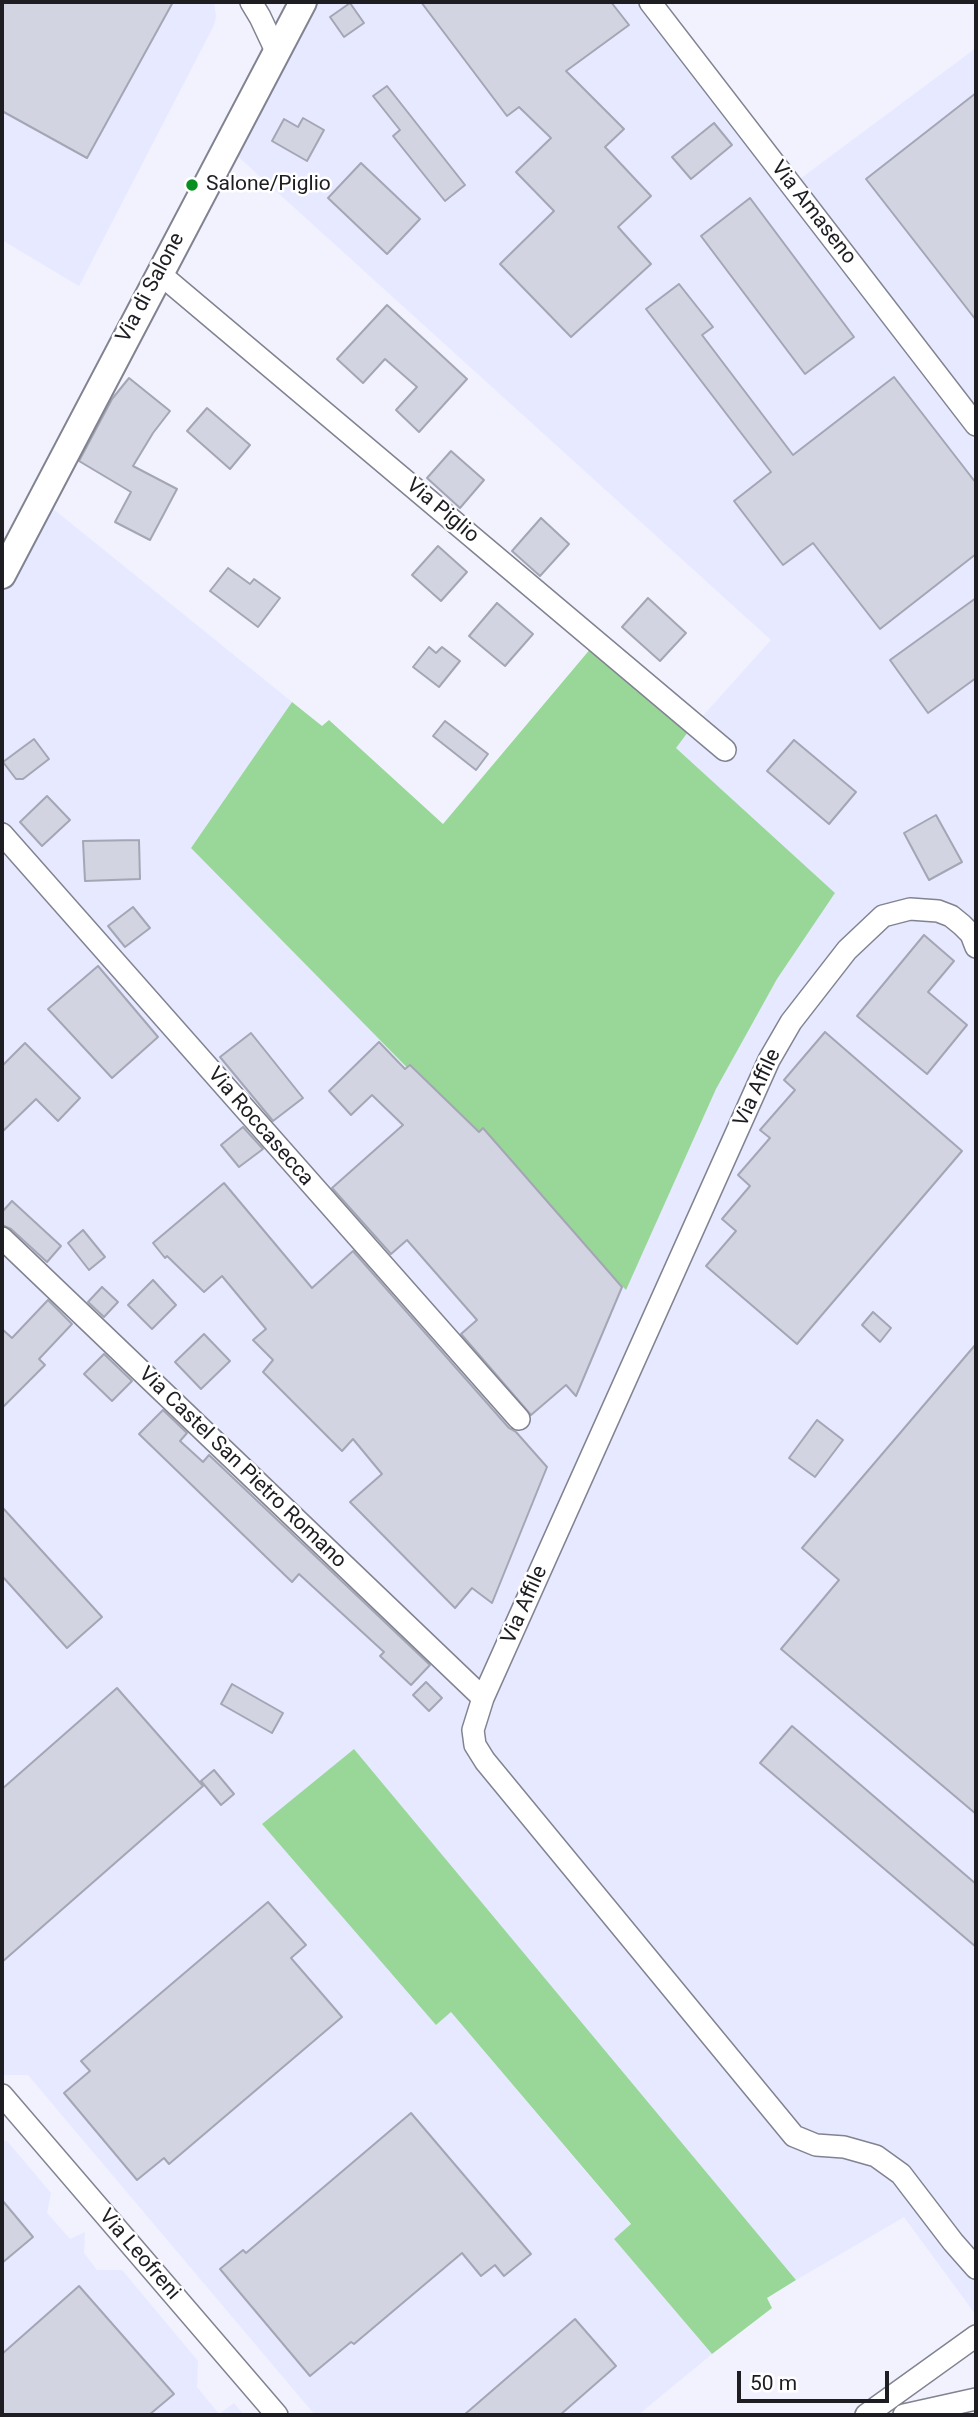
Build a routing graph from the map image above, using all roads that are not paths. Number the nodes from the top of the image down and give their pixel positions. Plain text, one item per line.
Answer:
1 (250, 2) edge
2 (299, 2) edge
3 (650, 2) edge
4 (277, 53) junction
5 (159, 273) junction
6 (976, 425) edge
7 (2, 575) edge
8 (726, 750) dead end
9 (2, 834) edge
10 (976, 947) edge
11 (2, 1238) edge
12 (519, 1419) dead end
13 (483, 1698) junction
14 (2, 2095) edge
15 (976, 2268) edge
16 (976, 2336) edge
17 (976, 2399) edge
18 (277, 2415) edge
19 (866, 2415) edge
20 (904, 2415) edge

1 - 4 street
2 - 4 street, Via di Salone
3 - 6 street, Via Amaseno
4 - 5 street, Via di Salone
5 - 7 street, Via di Salone
5 - 8 street, Via Piglio
9 - 12 street, Via Roccasecca
10 - 13 street, Via Affile
11 - 13 street, Via Castel San Pietro Romano
13 - 15 street, Via Affile
14 - 18 street, Via Leofreni
16 - 19 street
17 - 20 street

